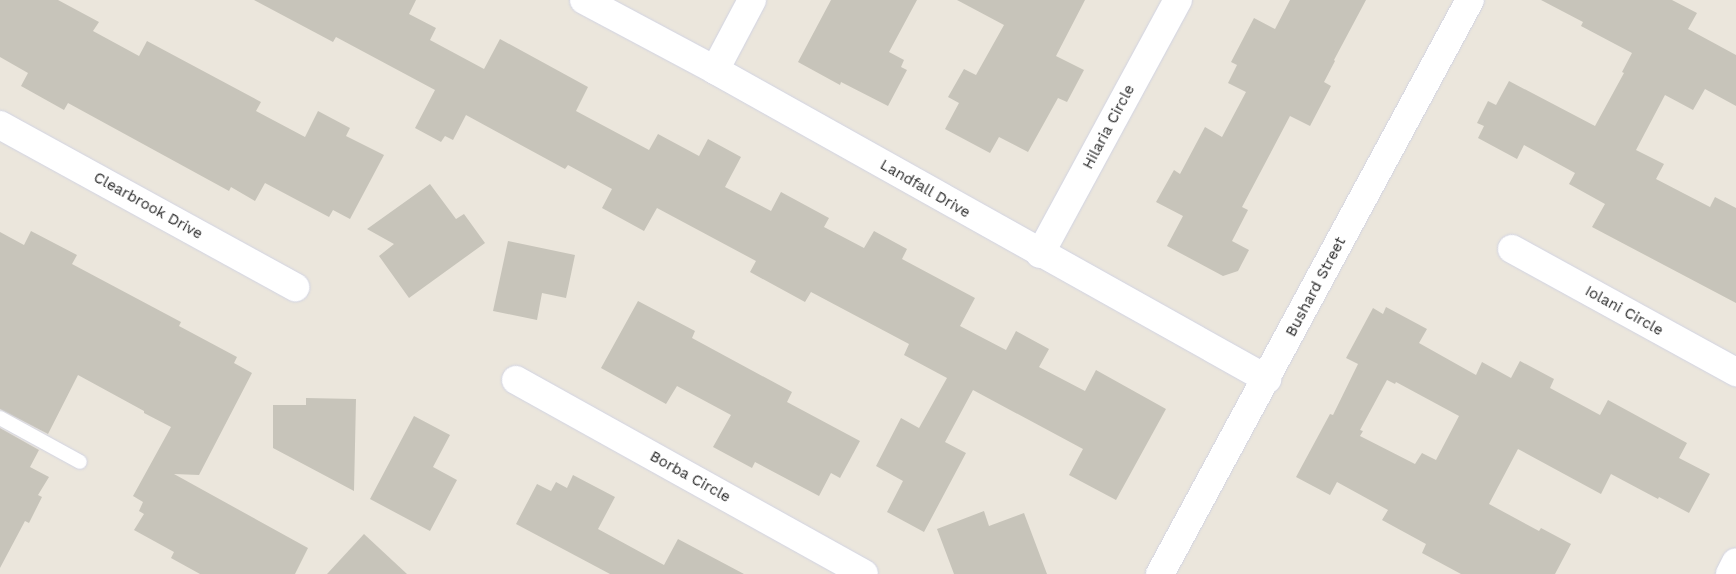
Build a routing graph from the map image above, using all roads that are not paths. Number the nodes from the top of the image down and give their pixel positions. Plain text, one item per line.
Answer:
1 (584, 0) edge
2 (752, 0) edge
3 (1178, 0) edge
4 (1470, 0) edge
5 (715, 70) junction
6 (0, 125) edge
7 (1512, 249) dead end
8 (1040, 254) junction
9 (295, 287) dead end
10 (1736, 372) edge
11 (1267, 379) junction
12 (516, 380) dead end
13 (0, 418) edge
14 (80, 462) dead end
15 (1736, 562) edge
16 (864, 574) edge
17 (1160, 574) edge
18 (1730, 574) edge

1 - 5 street, Landfall Drive
2 - 5 street
3 - 8 street, Hilaria Circle
4 - 11 street, Bushard Street
5 - 8 street, Landfall Drive
6 - 9 street, Clearbrook Drive
7 - 10 street, Iolani Circle
8 - 11 street, Landfall Drive
11 - 17 street, Bushard Street
12 - 16 street, Borba Circle
13 - 14 lane
15 - 18 street

